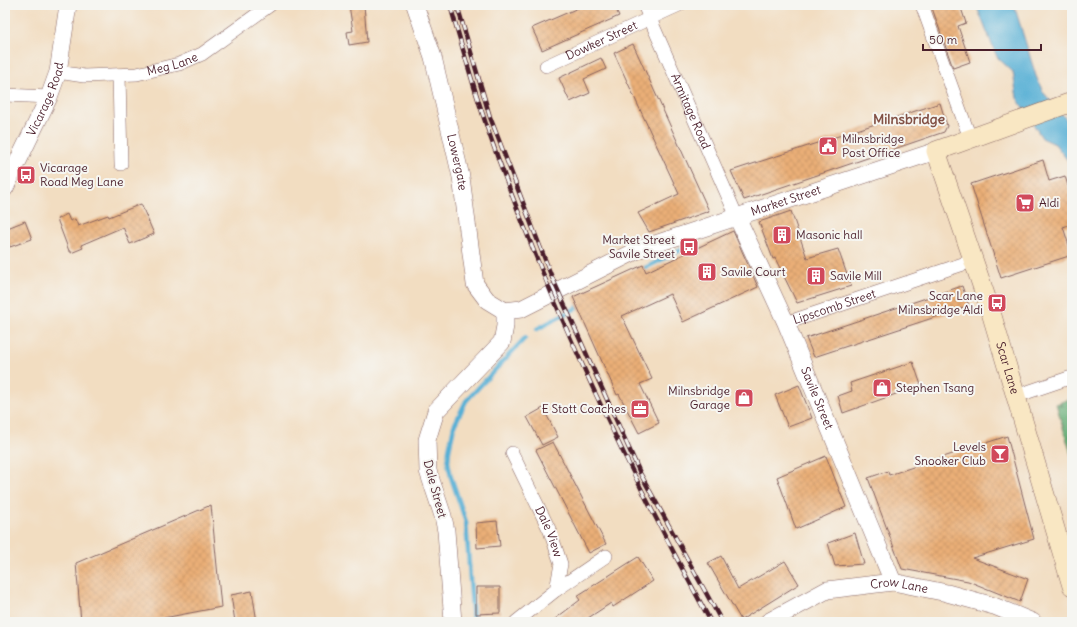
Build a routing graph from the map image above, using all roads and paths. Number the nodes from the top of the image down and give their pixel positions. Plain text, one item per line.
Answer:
1 (68, 5) edge
2 (270, 5) edge
3 (415, 5) edge
4 (644, 5) edge
5 (679, 5) edge
6 (922, 5) edge
7 (650, 18) junction
8 (546, 66) dead end
9 (58, 72) junction
10 (119, 75) junction
11 (5, 95) edge
12 (49, 97) junction
13 (1072, 102) edge
14 (970, 138) junction
15 (936, 151) junction
16 (121, 164) dead end
17 (5, 188) edge
18 (737, 216) junction
19 (975, 260) junction
20 (504, 311) junction
21 (786, 323) junction
22 (1072, 377) edge
23 (1016, 396) junction
24 (512, 453) dead end
25 (606, 556) dead end
26 (893, 582) junction
27 (1072, 586) edge
28 (556, 590) junction
29 (453, 622) edge
30 (516, 622) edge
31 (768, 622) edge
32 (1033, 622) edge

1 - 9 street, Vicarage Road
2 - 10 street, Meg Lane
3 - 20 street, Lowergate
4 - 7 street, Armitage Road
5 - 7 street, Dowker Street
6 - 14 street
7 - 8 street, Dowker Street
7 - 18 street, Armitage Road
9 - 10 street, Meg Lane
9 - 12 street, Vicarage Road
10 - 16 street
11 - 12 street
12 - 17 street, Vicarage Road
13 - 14 main road, Market Street
14 - 15 main road, Market Street
15 - 18 street, Market Street
15 - 19 main road, Scar Lane
18 - 20 street, Market Street
18 - 21 street, Savile Street
19 - 21 street, Lipscomb Street
19 - 23 main road, Scar Lane
20 - 29 street, Dale Street
21 - 26 street, Savile Street
22 - 23 street
23 - 27 main road, Scar Lane
24 - 28 street, Dale View
25 - 28 street
26 - 31 street, Crow Lane
26 - 32 street, Crow Lane
28 - 30 street

